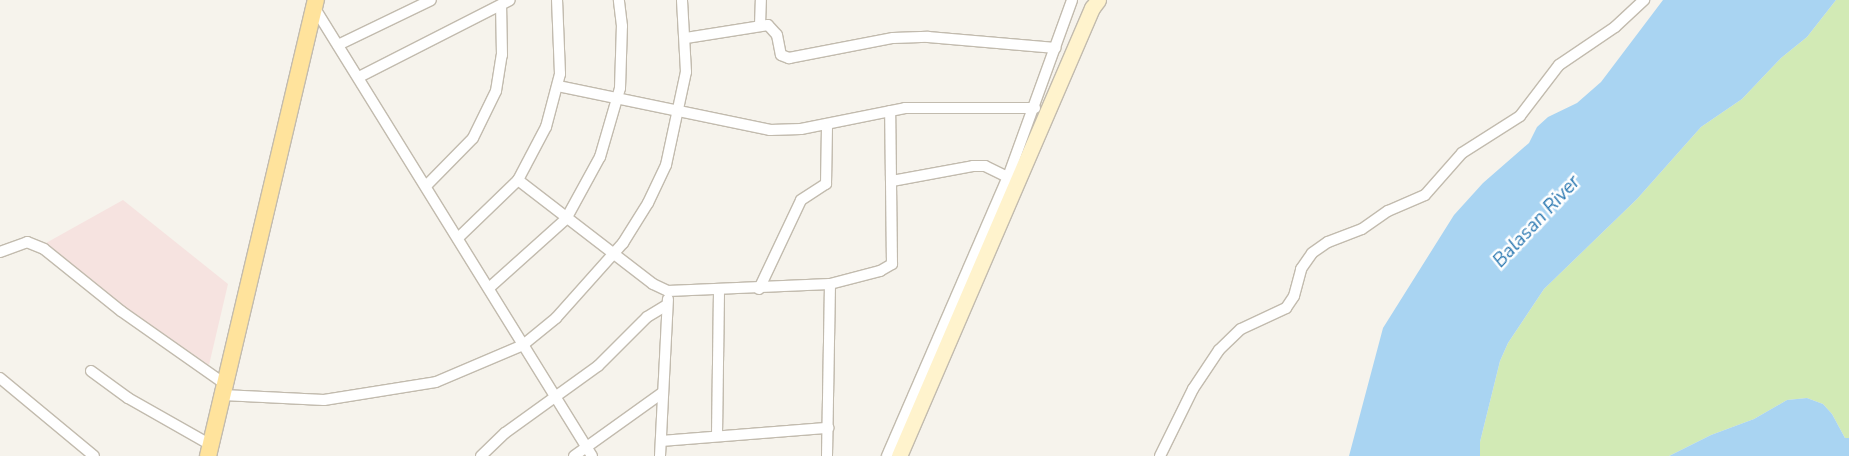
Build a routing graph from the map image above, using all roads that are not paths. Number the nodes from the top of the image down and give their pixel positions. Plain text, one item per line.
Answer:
1 (430, 0) edge
2 (557, 0) edge
3 (618, 0) edge
4 (682, 0) edge
5 (761, 0) edge
6 (1072, 0) edge
7 (1098, 0) edge
8 (1644, 0) edge
9 (506, 2) edge
10 (315, 3) edge
11 (760, 25) junction
12 (686, 38) junction
13 (338, 45) junction
14 (1056, 48) junction
15 (358, 77) junction
16 (558, 86) junction
17 (618, 98) junction
18 (1035, 108) junction
19 (890, 110) junction
20 (679, 113) junction
21 (827, 124) junction
22 (1008, 177) junction
23 (518, 180) junction
24 (892, 181) junction
25 (426, 186) junction
26 (566, 218) junction
27 (458, 238) junction
28 (0, 252) edge
29 (614, 255) junction
30 (830, 284) junction
31 (489, 288) junction
32 (759, 289) junction
33 (668, 291) junction
34 (719, 291) junction
35 (667, 305) junction
36 (523, 344) junction
37 (91, 371) dead end
38 (0, 378) edge
39 (224, 390) junction
40 (662, 393) junction
41 (555, 396) junction
42 (828, 428) junction
43 (717, 435) junction
44 (661, 441) junction
45 (210, 450) edge
46 (589, 452) edge
47 (94, 456) edge
48 (481, 456) edge
49 (574, 456) edge
50 (660, 456) edge
51 (827, 456) edge
52 (887, 456) edge
53 (899, 456) edge
54 (1160, 456) edge

1 - 13 street
2 - 16 street
3 - 17 street
4 - 12 street
5 - 11 street
6 - 14 street
7 - 53 street
8 - 54 street
9 - 15 street
9 - 25 street
10 - 13 street
10 - 39 main road
11 - 12 street
11 - 14 street
12 - 20 street
13 - 15 street
14 - 18 street
15 - 25 street
16 - 17 street
16 - 23 street
17 - 20 street
17 - 26 street
18 - 19 street
18 - 22 street
19 - 21 street
19 - 24 street
20 - 21 street
20 - 29 street
21 - 32 street
22 - 24 street
22 - 52 street
23 - 26 street
23 - 27 street
24 - 30 street
25 - 27 street
26 - 29 street
26 - 31 street
27 - 31 street
28 - 39 street
29 - 33 street
29 - 36 street
30 - 32 street
30 - 42 street
31 - 36 street
32 - 34 street
33 - 34 street
33 - 35 street
34 - 43 street
35 - 40 street
35 - 41 street
36 - 39 street
36 - 41 street
37 - 45 street
38 - 47 street
39 - 45 main road
40 - 44 street
40 - 46 street
41 - 46 street
41 - 48 street
42 - 43 street
42 - 51 street
43 - 44 street
44 - 50 street
46 - 49 street

